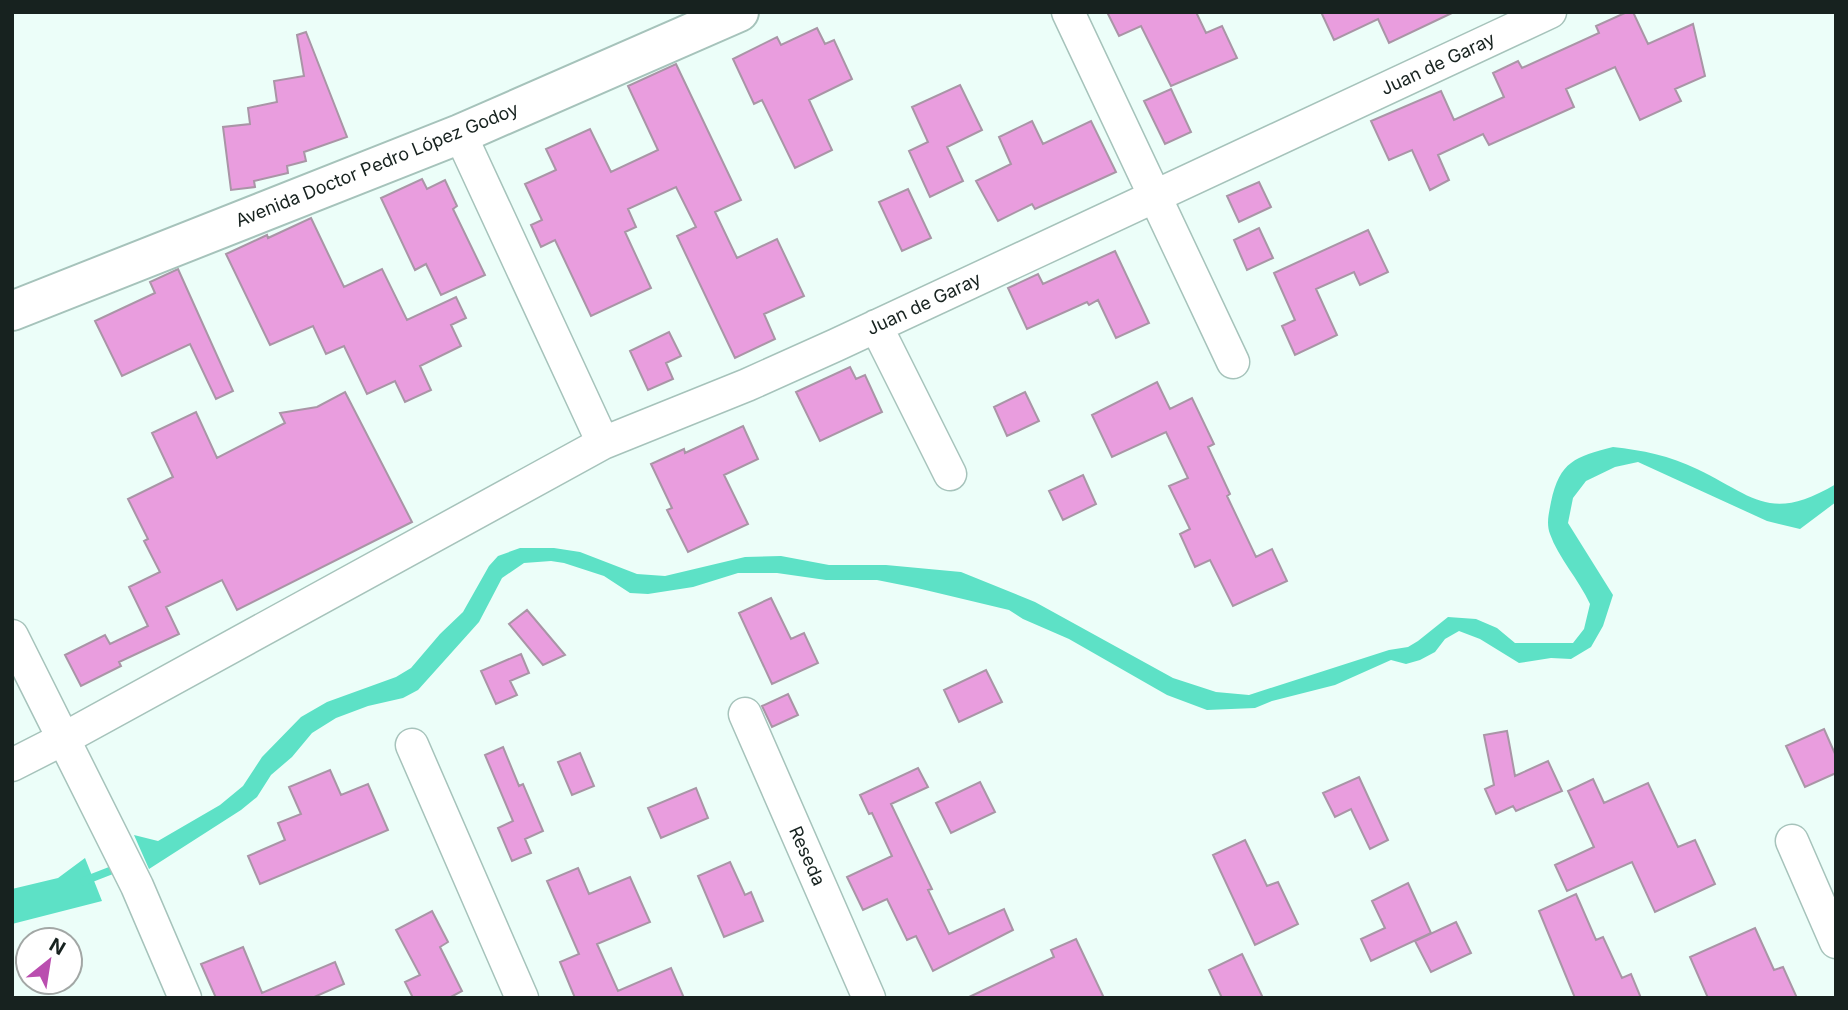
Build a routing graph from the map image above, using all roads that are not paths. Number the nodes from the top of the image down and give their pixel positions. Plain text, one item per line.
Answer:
1 (739, 12) edge
2 (1068, 12) edge
3 (1550, 12) edge
4 (460, 134) junction
5 (1155, 195) junction
6 (12, 311) edge
7 (876, 326) junction
8 (1233, 362) dead end
9 (603, 443) junction
10 (950, 474) dead end
11 (12, 636) edge
12 (745, 714) dead end
13 (65, 738) junction
14 (412, 745) dead end
15 (12, 765) edge
16 (1792, 841) dead end
17 (1836, 942) edge
18 (185, 998) edge
19 (522, 998) edge
20 (869, 998) edge

1 - 4 main road, Avenida Doctor Pedro López Godoy
2 - 5 street
3 - 5 street, Juan de Garay
4 - 6 main road, Avenida Doctor Pedro López Godoy
4 - 9 street
5 - 7 street, Juan de Garay
5 - 8 street
7 - 9 street, Juan de Garay
7 - 10 street
9 - 13 street, Juan de Garay
11 - 13 street
12 - 20 street, Reseda
13 - 15 street, Juan de Garay
13 - 18 street
14 - 19 street
16 - 17 street

